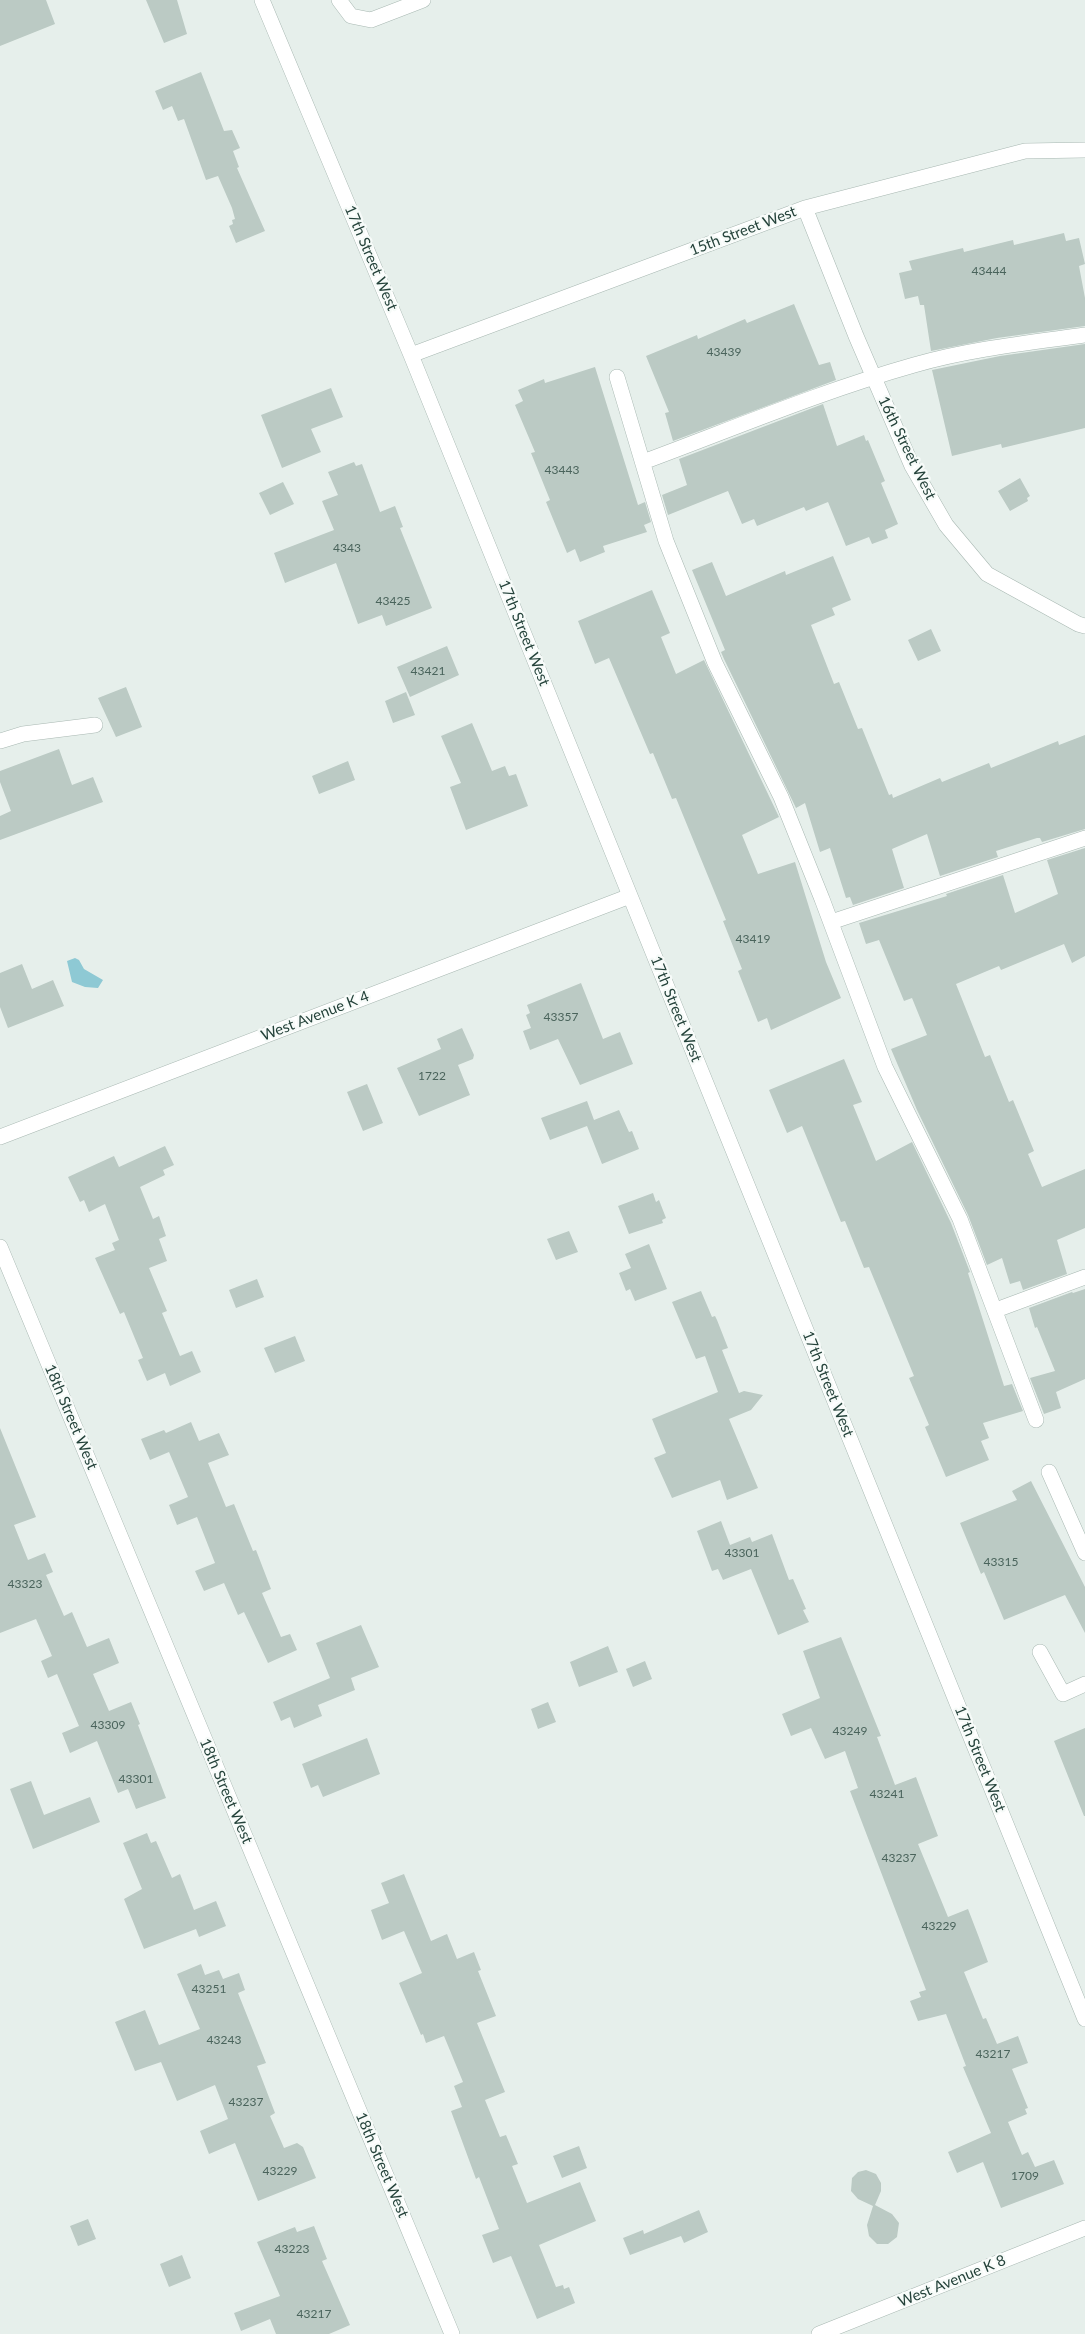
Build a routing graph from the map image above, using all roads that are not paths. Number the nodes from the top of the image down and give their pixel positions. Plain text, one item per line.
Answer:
1 (262, 0) edge
2 (339, 0) edge
3 (423, 0) edge
4 (1085, 150) edge
5 (806, 208) junction
6 (1085, 335) edge
7 (411, 355) junction
8 (617, 377) dead end
9 (874, 377) junction
10 (643, 462) junction
11 (1085, 626) edge
12 (95, 725) dead end
13 (0, 742) edge
14 (1085, 838) edge
15 (630, 896) junction
16 (831, 922) junction
17 (0, 1137) edge
18 (0, 1247) edge
19 (1085, 1278) edge
20 (996, 1310) junction
21 (1036, 1420) dead end
22 (1049, 1472) dead end
23 (1085, 1553) edge
24 (1040, 1652) dead end
25 (1085, 1684) edge
26 (1085, 2019) edge
27 (1085, 2228) edge
28 (452, 2334) edge
29 (819, 2334) edge

1 - 7 street, 17th Street West
2 - 3 street
4 - 5 street, 15th Street West
5 - 7 street, 15th Street West
5 - 9 street, 16th Street West
6 - 9 street
7 - 15 street, 17th Street West
8 - 10 street
9 - 10 street
9 - 11 street, 16th Street West
10 - 16 street
12 - 13 street
14 - 16 street
15 - 17 street, West Avenue K 4
15 - 26 street, 17th Street West
16 - 20 street
18 - 28 street, 18th Street West
19 - 20 street
20 - 21 street
22 - 23 street
24 - 25 street
27 - 29 street, West Avenue K 8

